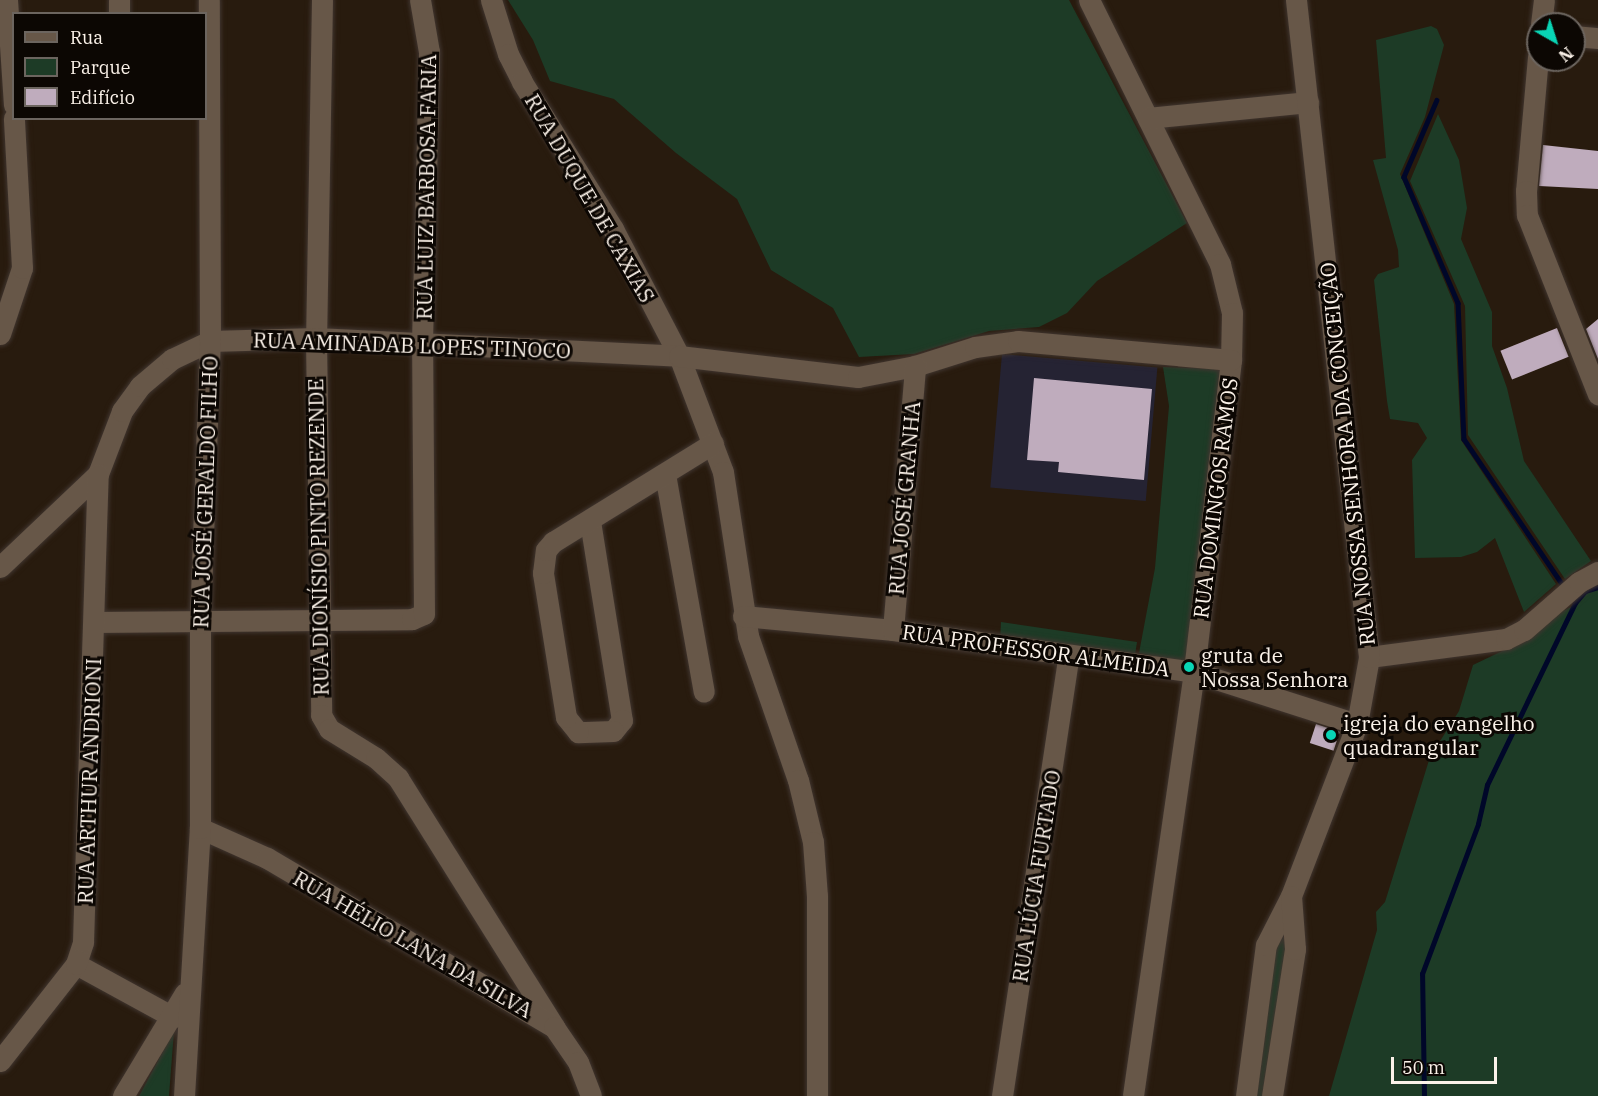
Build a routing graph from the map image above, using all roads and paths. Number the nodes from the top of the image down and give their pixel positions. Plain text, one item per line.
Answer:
1 (7, 0) edge
2 (208, 0) edge
3 (322, 0) edge
4 (420, 0) edge
5 (491, 0) edge
6 (1089, 0) edge
7 (1296, 0) edge
8 (207, 39) edge
9 (8, 44) edge
10 (1537, 72) edge
11 (12, 85) edge
12 (1308, 102) junction
13 (1148, 118) junction
14 (14, 120) edge
15 (0, 334) edge
16 (316, 338) junction
17 (210, 341) junction
18 (422, 342) junction
19 (680, 356) junction
20 (1231, 360) junction
21 (915, 366) junction
22 (1596, 382) edge
23 (713, 443) junction
24 (98, 474) junction
25 (665, 474) junction
26 (590, 521) junction
27 (0, 567) edge
28 (1598, 572) edge
29 (743, 616) junction
30 (318, 619) junction
31 (94, 622) junction
32 (200, 623) junction
33 (892, 630) junction
34 (1069, 656) junction
35 (1369, 657) junction
36 (1194, 672) junction
37 (704, 692) dead end
38 (1357, 724) junction
39 (200, 828) junction
40 (1291, 897) junction
41 (76, 964) junction
42 (189, 984) junction
43 (173, 1017) junction
44 (554, 1027) junction
45 (0, 1061) edge
46 (123, 1096) edge
47 (184, 1096) edge
48 (591, 1096) edge
49 (817, 1096) edge
50 (1002, 1096) edge
51 (1134, 1096) edge
52 (1246, 1096) edge
53 (1272, 1096) edge

1 - 9 street
2 - 8 street, RUA JOSÉ GERALDO FILHO
3 - 16 street, RUA DIONÍSIO PINTO REZENDE
4 - 18 street, RUA LUIZ BARBOSA FARIA
5 - 19 street, RUA DUQUE DE CAXIAS
6 - 13 street, RUA DOMINGOS RAMOS
7 - 12 street, RUA NOSSA SENHORA DA CONCEIÇÃO
8 - 17 street, RUA JOSÉ GERALDO FILHO
9 - 11 street
10 - 22 street
12 - 13 street
12 - 35 street, RUA NOSSA SENHORA DA CONCEIÇÃO
13 - 20 street, RUA DOMINGOS RAMOS
14 - 15 street
16 - 17 street, RUA AMINADAB LOPES TINOCO
16 - 18 street, RUA AMINADAB LOPES TINOCO
16 - 30 street, RUA DIONÍSIO PINTO REZENDE
17 - 24 street, RUA AMINADAB LOPES TINOCO
17 - 32 street, RUA JOSÉ GERALDO FILHO
18 - 19 street, RUA AMINADAB LOPES TINOCO
18 - 30 street, RUA LUIZ BARBOSA FARIA
19 - 21 street, RUA AMINADAB LOPES TINOCO
19 - 23 street, RUA DUQUE DE CAXIAS
20 - 21 street, RUA AMINADAB LOPES TINOCO
20 - 36 street, RUA DOMINGOS RAMOS
21 - 33 street, RUA JOSÉ GRANHA
23 - 25 street
23 - 29 street, RUA DUQUE DE CAXIAS
24 - 27 street, RUA AMINADAB LOPES TINOCO
24 - 31 street, RUA ARTHUR ANDRIONI
25 - 26 street
25 - 37 street
26 - 26 street
28 - 35 street
29 - 33 street, RUA PROFESSOR ALMEIDA
29 - 49 street, RUA DUQUE DE CAXIAS
30 - 32 street
30 - 44 street, RUA DIONÍSIO PINTO REZENDE
31 - 32 street
31 - 41 street, RUA ARTHUR ANDRIONI
32 - 39 street, RUA JOSÉ GERALDO FILHO
33 - 34 street, RUA PROFESSOR ALMEIDA
34 - 36 street, RUA PROFESSOR ALMEIDA
34 - 50 street, RUA LÚCIA FURTADO
35 - 38 street, RUA NOSSA SENHORA DA CONCEIÇÃO
36 - 38 street, RUA PROFESSOR ALMEIDA
36 - 51 street, RUA DOMINGOS RAMOS
38 - 40 street, RUA NOSSA SENHORA DA CONCEIÇÃO
39 - 42 street, RUA JOSÉ GERALDO FILHO
39 - 44 street, RUA HÉLIO LANA DA SILVA
40 - 52 street, RUA NOSSA SENHORA DA CONCEIÇÃO
40 - 53 street, RUA NOSSA SENHORA DA CONCEIÇÃO
41 - 43 street
41 - 45 street, RUA ARTHUR ANDRIONI
42 - 43 street
42 - 47 street, RUA JOSÉ GERALDO FILHO
43 - 46 street
44 - 48 street, RUA HÉLIO LANA DA SILVA

